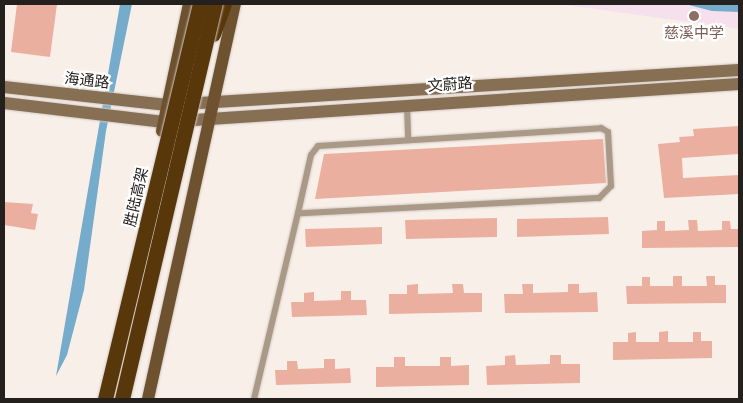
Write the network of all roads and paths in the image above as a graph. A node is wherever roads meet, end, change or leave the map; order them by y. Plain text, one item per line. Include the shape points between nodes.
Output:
1 (189, 4) edge
2 (200, 4) edge
3 (215, 4) edge
4 (224, 4) edge
5 (235, 4) edge
6 (203, 58) junction
7 (739, 70) edge
8 (739, 84) edge
9 (4, 87) edge
10 (214, 102) junction
11 (4, 103) edge
12 (407, 104) junction
13 (167, 106) junction
14 (212, 118) junction
15 (164, 122) junction
16 (408, 140) junction
17 (298, 212) junction
18 (105, 399) edge
19 (122, 399) edge
20 (148, 399) edge
21 (254, 399) edge

1 - 13 main road
2 - 18 highway, 胜陆高架, bridge
3 - 6 highway, bridge
4 - 6 highway, bridge
5 - 10 main road
6 - 19 highway, bridge
7 - 10 main road, 文蔚路
8 - 12 main road, 文蔚路
9 - 13 main road, 海通路
10 - 13 main road, 文蔚路
10 - 14 main road
11 - 15 main road
12 - 14 main road, 文蔚路
12 - 16 lane
13 - 15 main road
14 - 15 main road, 文蔚路
14 - 20 main road
15 - 18 main road
16 - 17 lane via 318,146 311,154
16 - 17 lane via 602,128 608,132 611,186 599,198
17 - 21 lane

